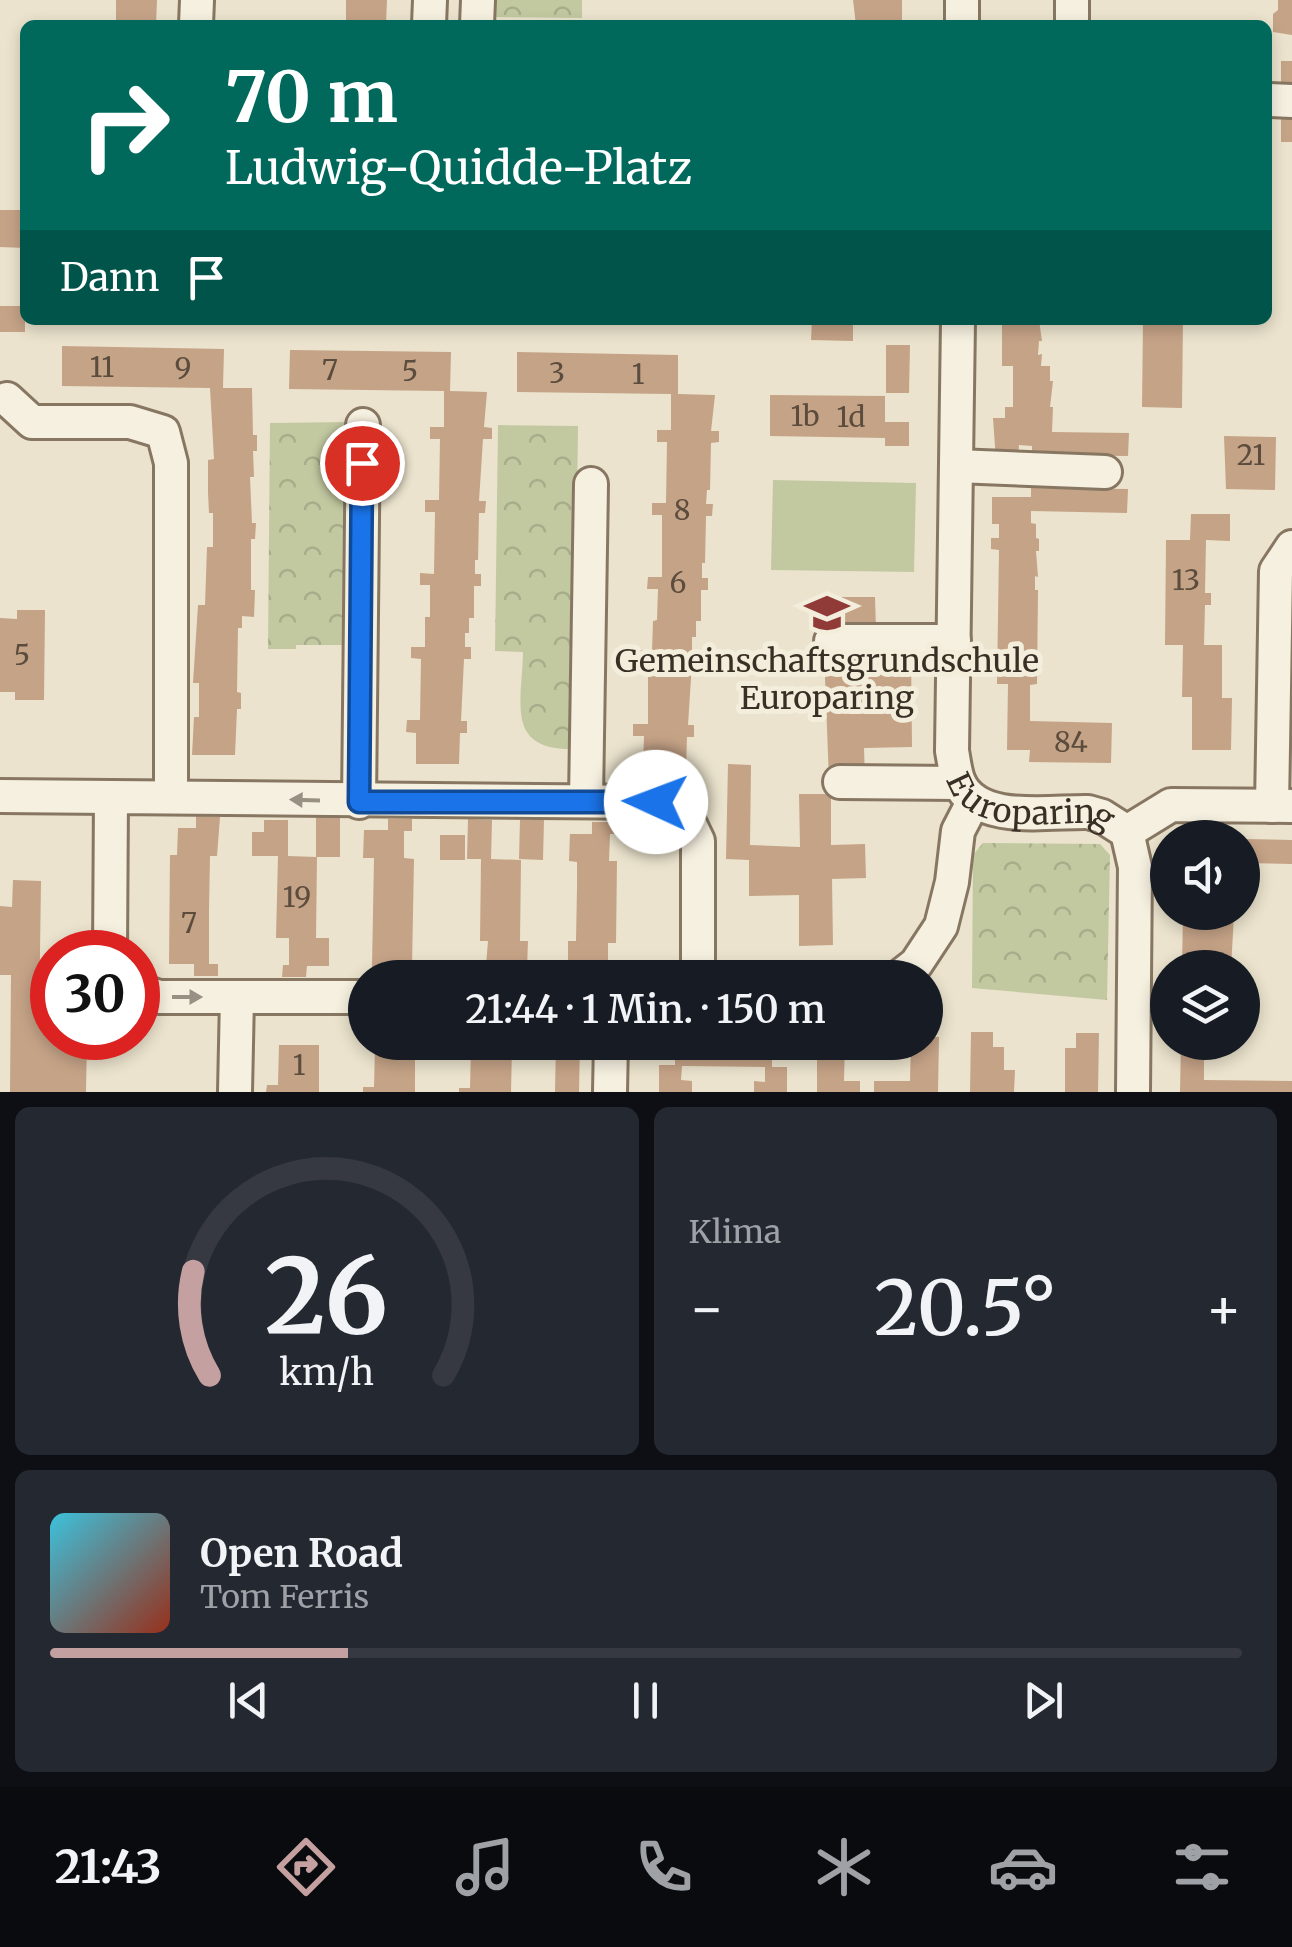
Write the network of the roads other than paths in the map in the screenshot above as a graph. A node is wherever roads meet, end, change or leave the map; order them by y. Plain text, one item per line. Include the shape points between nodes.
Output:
1 (958, 325) edge
2 (7, 398) dead end
3 (362, 425) dead end
4 (956, 466) junction
5 (1105, 472) dead end
6 (591, 484) dead end
7 (1292, 547) edge
8 (831, 641) dead end
9 (954, 641) junction
10 (840, 782) dead end
11 (966, 792) junction
12 (0, 796) edge
13 (171, 796) junction
14 (111, 797) junction
15 (586, 800) junction
16 (359, 802) junction
17 (1282, 806) edge
18 (1127, 832) junction
19 (110, 930) edge
20 (698, 960) edge
21 (919, 960) edge
22 (160, 997) edge
23 (237, 997) junction
24 (348, 997) edge
25 (611, 1060) edge
26 (234, 1092) edge
27 (610, 1092) edge
28 (1133, 1092) edge

1 - 4 street, Europaring
2 - 13 street via 32,422 130,422 164,432 172,463
3 - 16 street
4 - 5 street
4 - 9 street, Europaring
6 - 15 street
7 - 17 street via 1276,571
8 - 9 street
9 - 11 street, Europaring via 952,751
10 - 11 street
11 - 18 street, Europaring via 999,811 1088,812
11 - 21 street via 940,926
12 - 14 street
13 - 14 street
16 -> 13 street
14 - 19 street
15 - 16 street
15 - 20 street via 656,802 684,812 698,841
17 - 18 street via 1171,805
18 - 28 street, Europaring via 1136,868
22 -> 23 street
23 - 24 street
23 - 26 street
25 - 27 street

